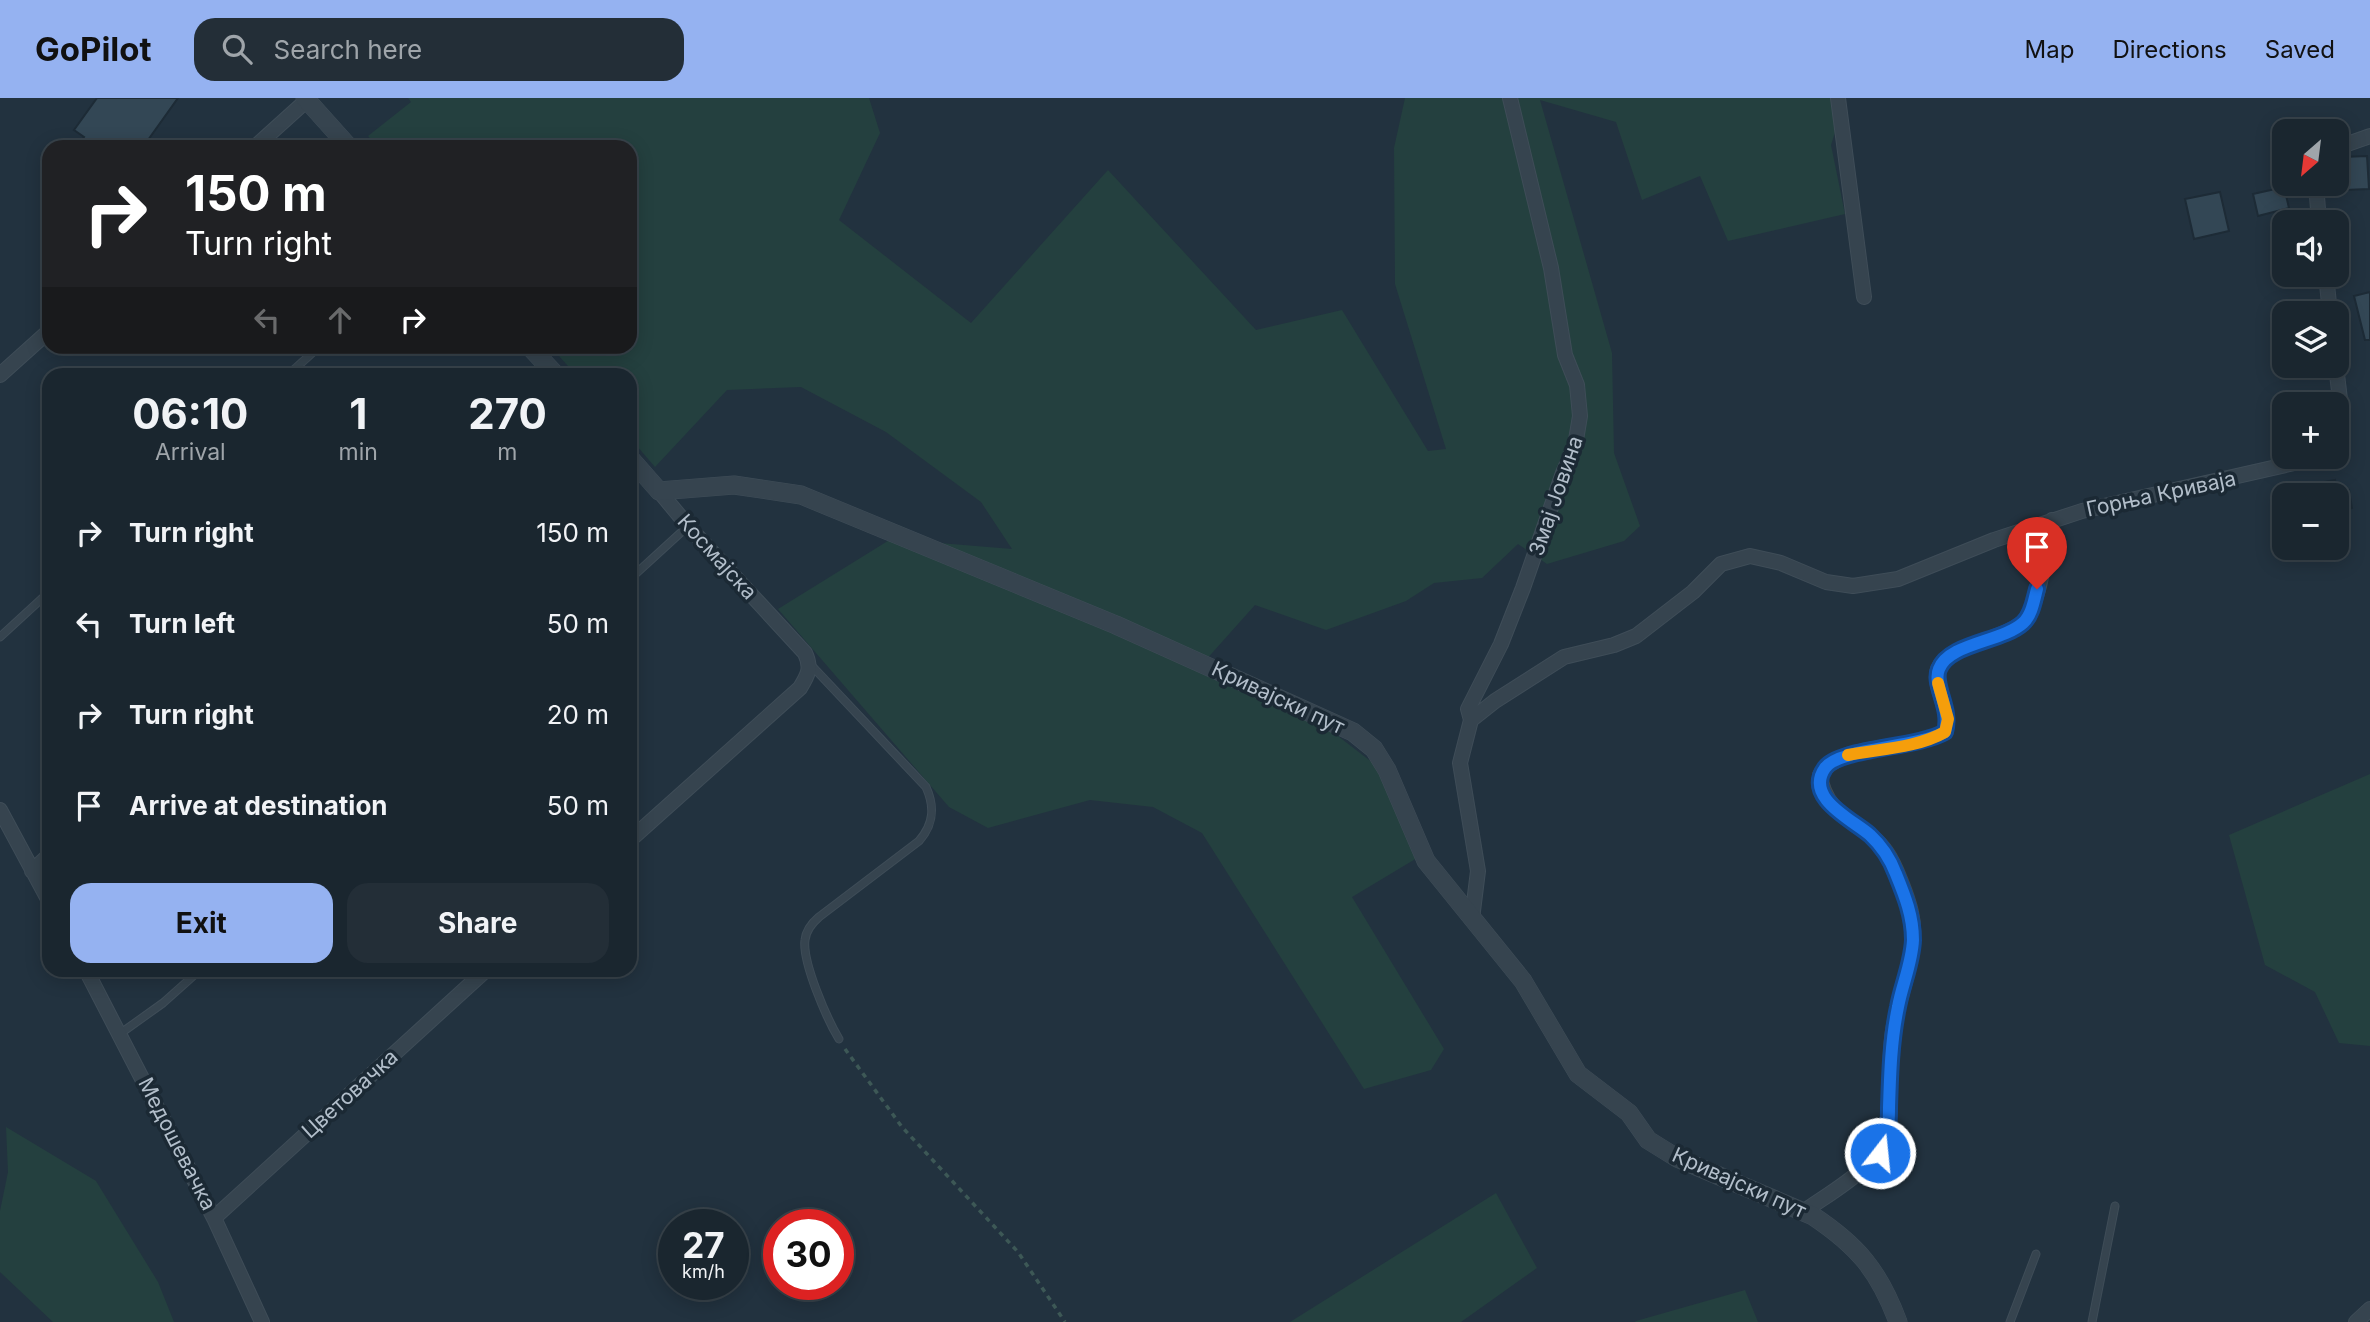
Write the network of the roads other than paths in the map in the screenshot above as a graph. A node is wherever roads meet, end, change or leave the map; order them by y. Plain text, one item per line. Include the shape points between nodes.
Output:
1 (1510, 98) edge
2 (1838, 98) edge
3 (306, 99) edge
4 (2370, 136) edge
5 (262, 140) edge
6 (343, 140) edge
7 (2349, 143) edge
8 (1864, 297) dead end
9 (42, 337) edge
10 (311, 354) edge
11 (536, 354) edge
12 (296, 368) edge
13 (549, 368) edge
14 (0, 375) edge
15 (637, 466) edge
16 (2272, 468) edge
17 (659, 491) junction
18 (2052, 520) junction
19 (688, 526) junction
20 (637, 573) edge
21 (42, 598) edge
22 (0, 637) edge
23 (808, 659) junction
24 (1471, 720) junction
25 (0, 810) edge
26 (637, 835) edge
27 (42, 862) edge
28 (32, 871) junction
29 (42, 889) edge
30 (1472, 919) junction
31 (90, 977) edge
32 (192, 977) edge
33 (478, 977) edge
34 (121, 1033) junction
35 (839, 1039) road end
36 (2115, 1206) dead end
37 (1803, 1212) junction
38 (214, 1218) junction
39 (2036, 1254) dead end
40 (2370, 1309) edge
41 (262, 1322) edge
42 (1898, 1322) edge
43 (2010, 1322) edge
44 (2092, 1322) edge
45 (2356, 1322) edge

1 - 24 street, Змај Јовина via 1552,268 1580,416 1575,446 1524,588 1468,709
2 - 8 street
3 - 5 street
3 - 6 street
4 - 7 street
9 - 14 street
10 - 12 lane
11 - 13 street
15 - 17 street, Космајска
16 - 18 street, Горња Криваја
17 - 19 street, Космајска
17 - 30 street, Кривајски пут via 734,485 801,495 1116,625 1353,732 1374,749 1426,860
18 - 24 street, Горња Криваја via 1898,579 1853,586 1826,582 1750,556 1729,562 1636,636 1564,657
18 - 37 street via 2032,608 2023,623 1948,656 1938,670 1948,719 1945,732 1911,744 1845,756 1827,765 1820,775 1822,793 1832,807 1888,853 1911,913 1913,942 1892,1037 1886,1142 1872,1161
19 - 20 lane
19 - 23 street, Космајска
21 - 22 lane
23 - 26 street via 809,674 800,688
23 - 35 lane via 926,787 932,806 929,826 919,841 819,917 805,936 805,952 825,1015
24 - 30 street via 1460,763 1478,871
25 - 28 street
27 - 28 street
28 - 29 street
30 - 37 street, Кривајски пут via 1523,981 1578,1074 1629,1113 1648,1140 1677,1158
31 - 34 street, Медошевачка
32 - 34 lane
33 - 38 street, Цветовачка
34 - 38 street, Медошевачка
36 - 44 lane
37 - 42 street, Кривајски пут via 1833,1229 1875,1271
38 - 41 street, Медошевачка
39 - 43 lane
40 - 45 street

